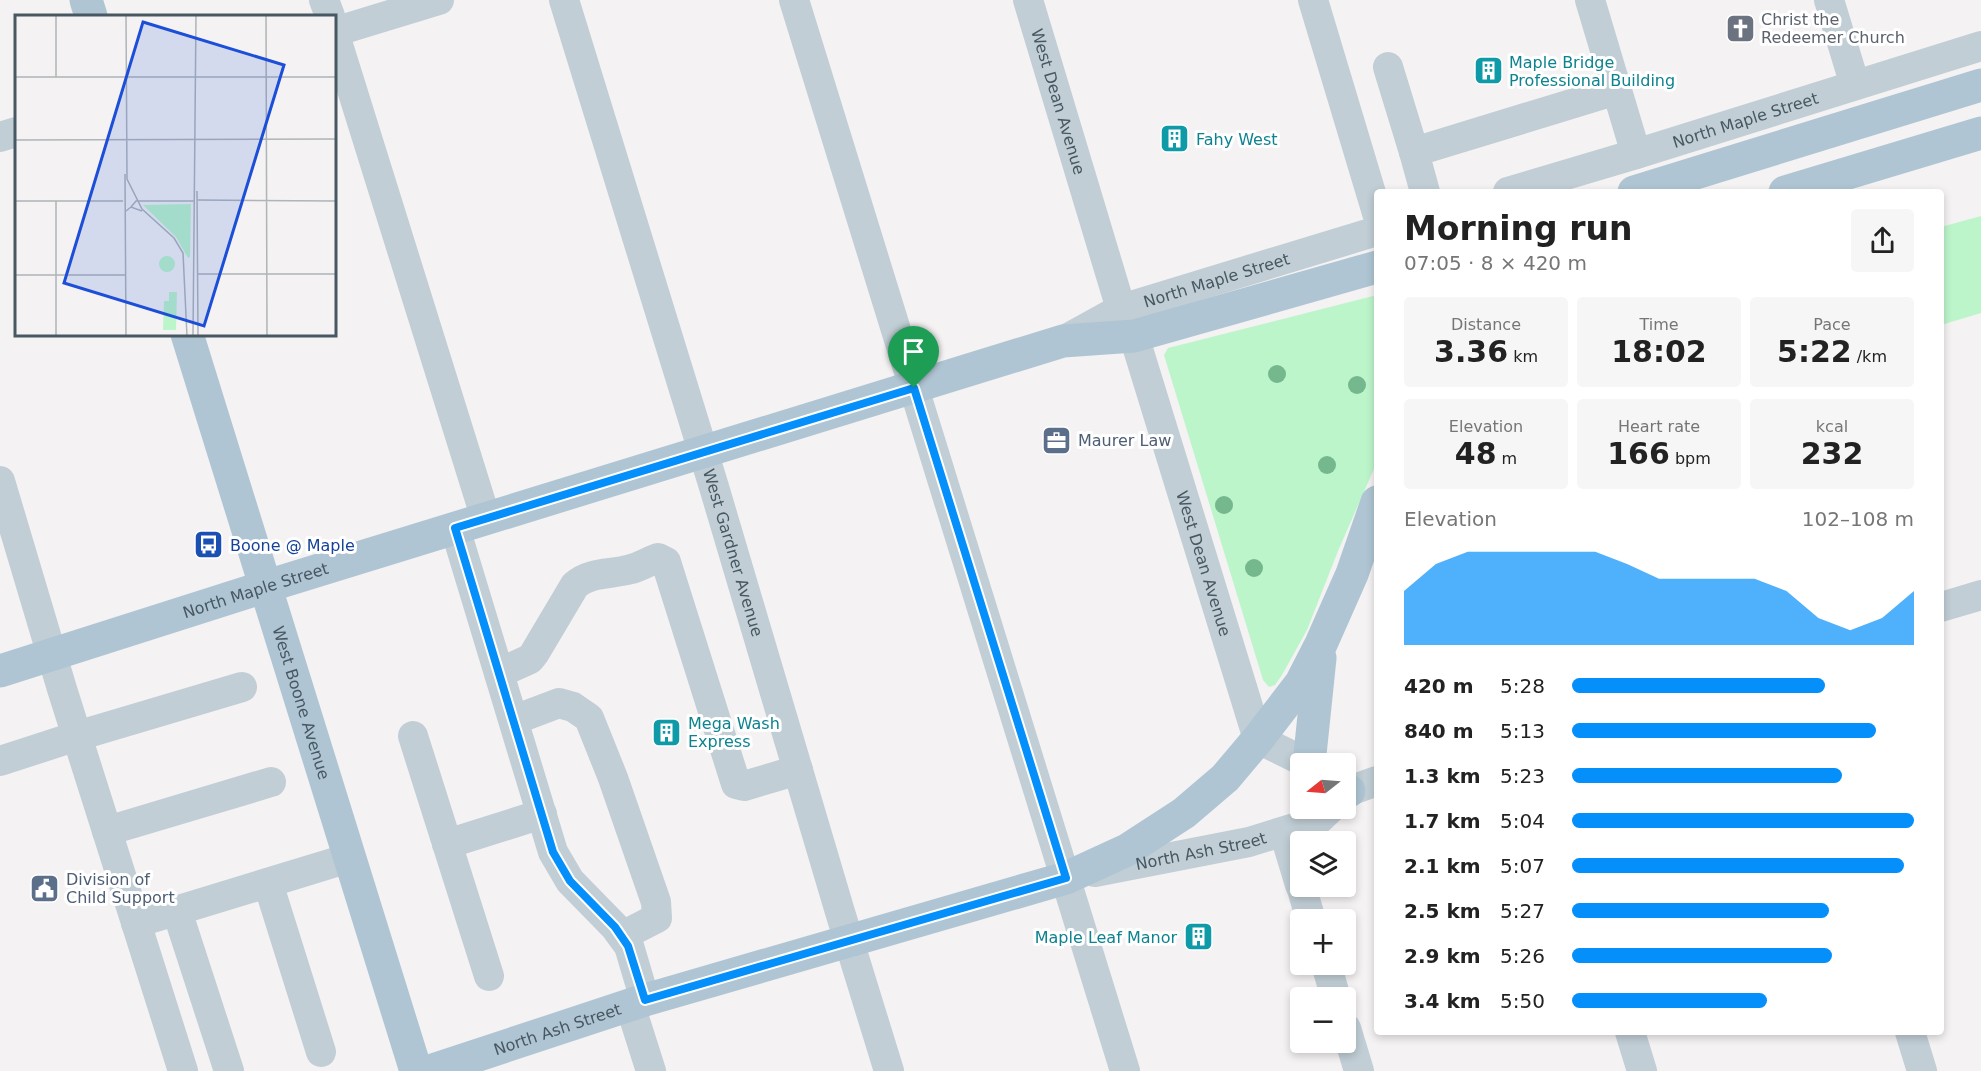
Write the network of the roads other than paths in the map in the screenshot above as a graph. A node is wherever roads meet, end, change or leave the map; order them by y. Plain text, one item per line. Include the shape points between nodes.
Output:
1 (86, 0) edge
2 (324, 0) edge
3 (438, 0) edge
4 (564, 0) edge
5 (794, 0) edge
6 (1028, 0) edge
7 (1312, 0) edge
8 (1590, 0) edge
9 (1829, 0) edge
10 (91, 15) edge
11 (330, 15) edge
12 (336, 32) edge
13 (336, 35) edge
14 (1981, 46) edge
15 (1388, 67) dead end
16 (1855, 85) junction
17 (1981, 85) edge
18 (1617, 90) junction
19 (15, 132) edge
20 (1981, 133) edge
21 (0, 137) edge
22 (1414, 152) junction
23 (1636, 154) junction
24 (1424, 189) edge
25 (1518, 189) edge
26 (1644, 189) edge
27 (1795, 189) edge
28 (1374, 203) edge
29 (1374, 232) edge
30 (1374, 268) edge
31 (1127, 322) junction
32 (188, 336) edge
33 (914, 388) junction
34 (703, 451) junction
35 (0, 481) edge
36 (1374, 511) edge
37 (486, 519) junction
38 (455, 528) junction
39 (264, 587) junction
40 (1981, 595) edge
41 (1944, 606) edge
42 (1321, 644) junction
43 (52, 655) junction
44 (0, 671) edge
45 (499, 673) junction
46 (242, 687) dead end
47 (514, 720) junction
48 (77, 736) junction
49 (413, 736) dead end
50 (1258, 739) junction
51 (1310, 753) edge
52 (1290, 755) edge
53 (0, 761) edge
54 (798, 770) junction
55 (271, 782) dead end
56 (542, 814) junction
57 (1319, 819) edge
58 (107, 831) junction
59 (1284, 832) junction
60 (447, 844) junction
61 (1290, 851) edge
62 (349, 858) junction
63 (1066, 878) junction
64 (268, 883) junction
65 (177, 911) junction
66 (136, 923) junction
67 (622, 936) junction
68 (849, 940) junction
69 (489, 976) dead end
70 (638, 1003) junction
71 (1631, 1035) edge
72 (1911, 1035) edge
73 (321, 1052) dead end
74 (1354, 1053) edge
75 (183, 1071) edge
76 (229, 1071) edge
77 (416, 1071) edge
78 (430, 1071) edge
79 (651, 1071) edge
80 (890, 1071) edge
81 (1125, 1071) edge
82 (1359, 1071) edge
83 (1642, 1071) edge
84 (1922, 1071) edge

1 - 10 main road
2 - 11 street
3 - 12 street
4 - 34 street, West Gardner Avenue
5 - 33 street
6 - 31 street, West Dean Avenue
7 - 28 street
8 - 18 street
9 - 16 street
13 - 37 street
14 - 16 street, North Maple Street
15 - 22 street
16 - 23 street, North Maple Street
17 - 26 main road
18 - 22 street
18 - 23 street
19 - 21 street
20 - 27 main road
22 - 24 street
23 - 25 street, North Maple Street
29 - 31 street, North Maple Street
30 - 31 main road, North Maple Street
31 - 33 main road, North Maple Street
31 - 50 street, West Dean Avenue
32 - 39 main road, West Boone Avenue
33 - 34 main road, North Maple Street
33 - 63 street
34 - 37 main road, North Maple Street
34 - 54 street, West Gardner Avenue
35 - 43 street
36 - 42 main road
37 - 38 main road, North Maple Street
38 - 39 main road, North Maple Street
38 - 45 street
39 - 43 main road, North Maple Street
39 - 62 main road, West Boone Avenue
40 - 41 street
42 - 50 main road via 1301,683
42 - 51 main road
43 - 44 main road, North Maple Street
43 - 48 street
45 - 47 street
45 - 54 street via 530,659 575,585 583,579 633,569 658,558 666,562 736,784 744,786
46 - 48 street
47 - 56 street
47 - 67 street via 559,703 589,718 656,902 657,918
48 - 53 street
48 - 58 street
49 - 60 street
50 - 52 street
50 - 63 main road, North Ash Street via 1225,778 1184,813 1127,850
54 - 68 street, West Gardner Avenue
55 - 58 street
56 - 60 street
56 - 67 street via 553,852 565,875
57 - 59 street, North Ash Street
58 - 66 street
59 - 61 street
59 - 63 street, North Ash Street
60 - 69 street
62 - 64 street
62 - 77 main road, West Boone Avenue
63 - 68 main road, North Ash Street
63 - 81 street
64 - 65 street
64 - 73 street
65 - 66 street
65 - 76 street
66 - 75 street
67 - 70 street via 628,946
68 - 70 main road, North Ash Street
68 - 80 street, West Gardner Avenue
70 - 78 main road, North Ash Street
70 - 79 street
71 - 83 street
72 - 84 street
74 - 82 street

